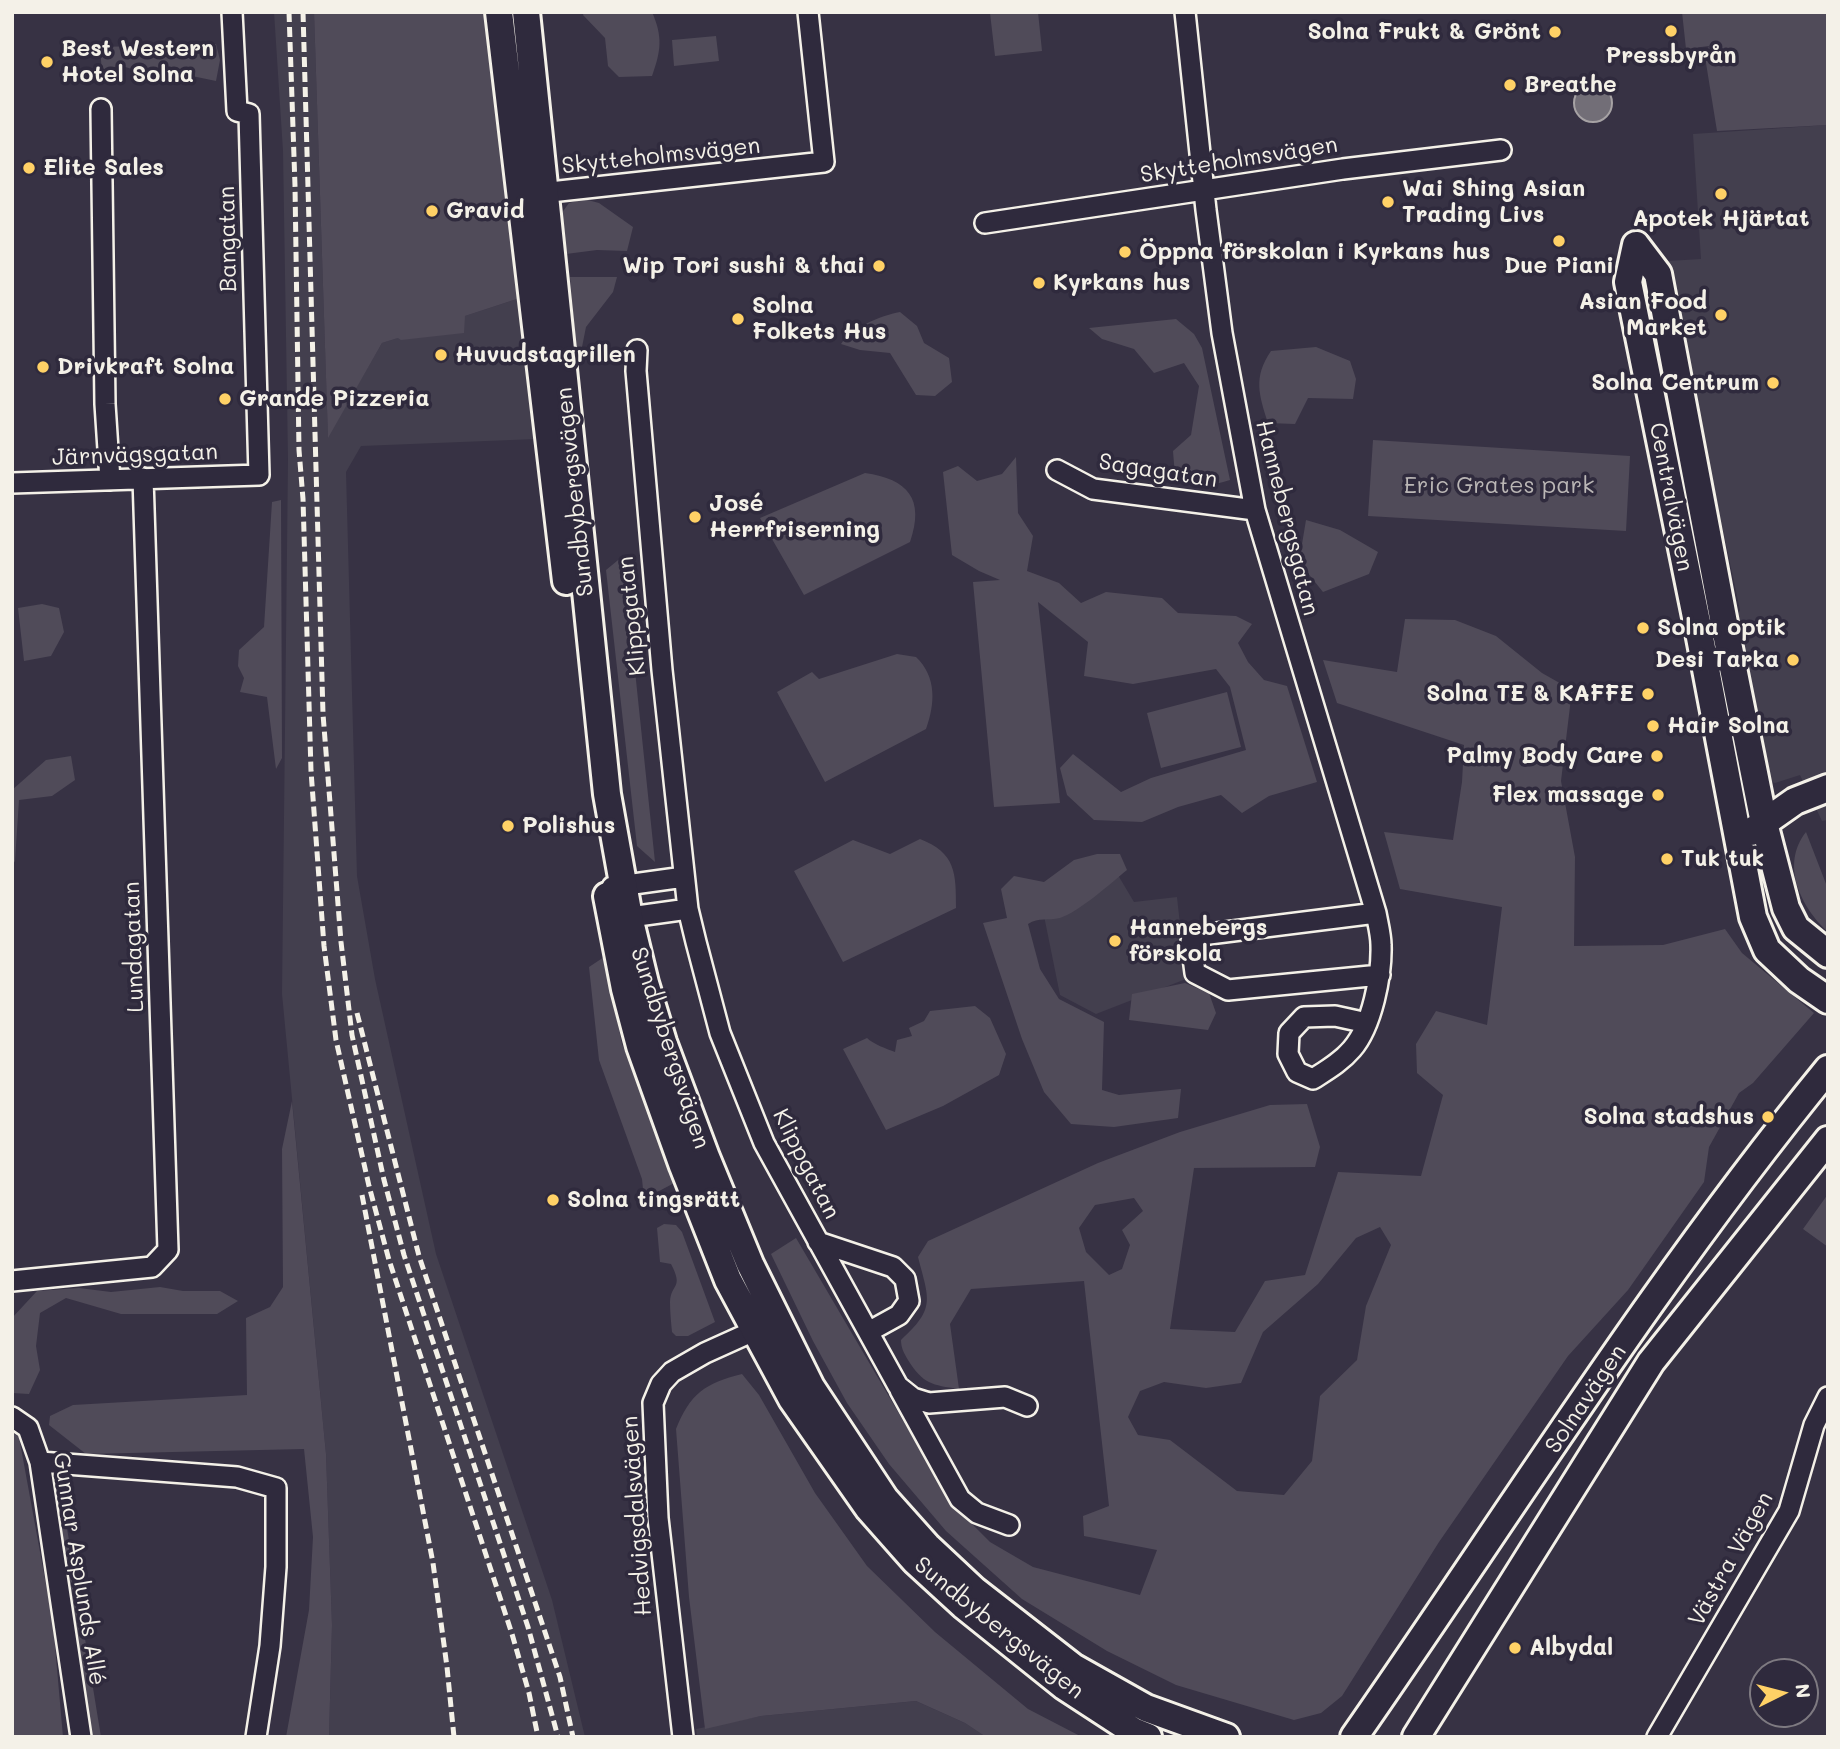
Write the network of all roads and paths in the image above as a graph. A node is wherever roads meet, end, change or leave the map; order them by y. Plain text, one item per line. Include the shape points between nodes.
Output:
1 (232, 12) edge
2 (499, 12) edge
3 (526, 12) edge
4 (808, 12) edge
5 (1185, 12) edge
6 (101, 109) dead end
7 (1502, 150) dead end
8 (1204, 191) junction
9 (533, 194) junction
10 (985, 223) dead end
11 (637, 350) dead end
12 (1057, 470) dead end
13 (259, 475) joint
14 (143, 478) junction
15 (110, 480) junction
16 (12, 484) edge
17 (1255, 510) junction
18 (1828, 788) edge
19 (1765, 823) junction
20 (1739, 840) junction
21 (684, 877) junction
22 (614, 887) junction
23 (688, 909) junction
24 (1376, 913) junction
25 (621, 918) junction
26 (1828, 954) edge
27 (1380, 975) junction
28 (1828, 1000) edge
29 (1367, 1023) dead end
30 (1828, 1069) edge
31 (1823, 1150) edge
32 (818, 1242) junction
33 (12, 1280) edge
34 (766, 1325) junction
35 (870, 1331) junction
36 (898, 1386) junction
37 (1828, 1397) edge
38 (1027, 1406) dead end
39 (12, 1417) edge
40 (40, 1462) junction
41 (1009, 1524) dead end
42 (80, 1737) edge
43 (256, 1737) edge
44 (683, 1737) edge
45 (1148, 1737) edge
46 (1226, 1737) edge
47 (1354, 1737) edge
48 (1416, 1737) edge
49 (1657, 1737) edge

1 - 13 street, Bangatan via 237,111 249,114
2 - 9 main road, Sundbybergsvägen
3 - 9 main road, Sundbybergsvägen
4 - 9 street, Skytteholmsvägen via 824,162
5 - 8 street, Hannebergsgatan
6 - 15 street
7 - 8 street, Skytteholmsvägen
8 - 10 street, Skytteholmsvägen
8 - 17 street, Hannebergsgatan via 1222,333
9 - 22 main road, Sundbybergsvägen via 592,796
11 - 21 street, Klippgatan via 652,568
12 - 17 street, Sagagatan via 1093,489
13 - 14 street, Järnvägsgatan
14 - 15 street, Järnvägsgatan
14 - 33 street, Lundagatan via 168,1250 152,1267
15 - 16 street, Järnvägsgatan
17 - 24 street, Hannebergsgatan
18 - 19 main road via 1795,801
19 - 20 main road
19 - 20 main road, Centralvägen via 1658,274 1636,245 1628,282
19 - 26 main road, Centralvägen via 1786,908 1796,928
20 - 28 main road, Centralvägen via 1753,917 1767,950
21 - 22 street
21 - 23 street, Klippgatan
22 - 25 main road, Sundbybergsvägen
23 - 25 street
23 - 32 street, Klippgatan via 720,1033 764,1143
24 - 27 street, Hannebergsgatan
24 - 27 street via 1201,935 1191,942 1195,973 1228,989
25 - 34 main road, Sundbybergsvägen via 625,989 640,1046 728,1280
27 - 29 street, Hannebergsgatan
30 - 47 main road, Solnavägen via 1722,1204
31 - 48 main road, Solnavägen via 1651,1362
32 - 35 street, Klippgatan
32 - 35 street, Klippgatan via 893,1267 905,1279 909,1301 899,1315
34 - 44 street, Hedvigsdalsvägen via 672,1373 660,1384 653,1403 658,1518
34 - 45 main road, Sundbybergsvägen via 792,1399 869,1510 915,1561 1065,1686
34 - 46 main road, Sundbybergsvägen via 885,1499 974,1590 1073,1667 1146,1707
35 - 36 street, Klippgatan
36 - 38 street via 929,1403 1005,1396
36 - 41 street, Klippgatan via 960,1499 977,1513
37 - 49 street, Västra Vägen via 1814,1425 1789,1511
39 - 40 street, Gunnar Asplunds Allé via 28,1427
40 - 42 street, Gunnar Asplunds Allé
40 - 43 street via 237,1477 276,1488 270,1646

